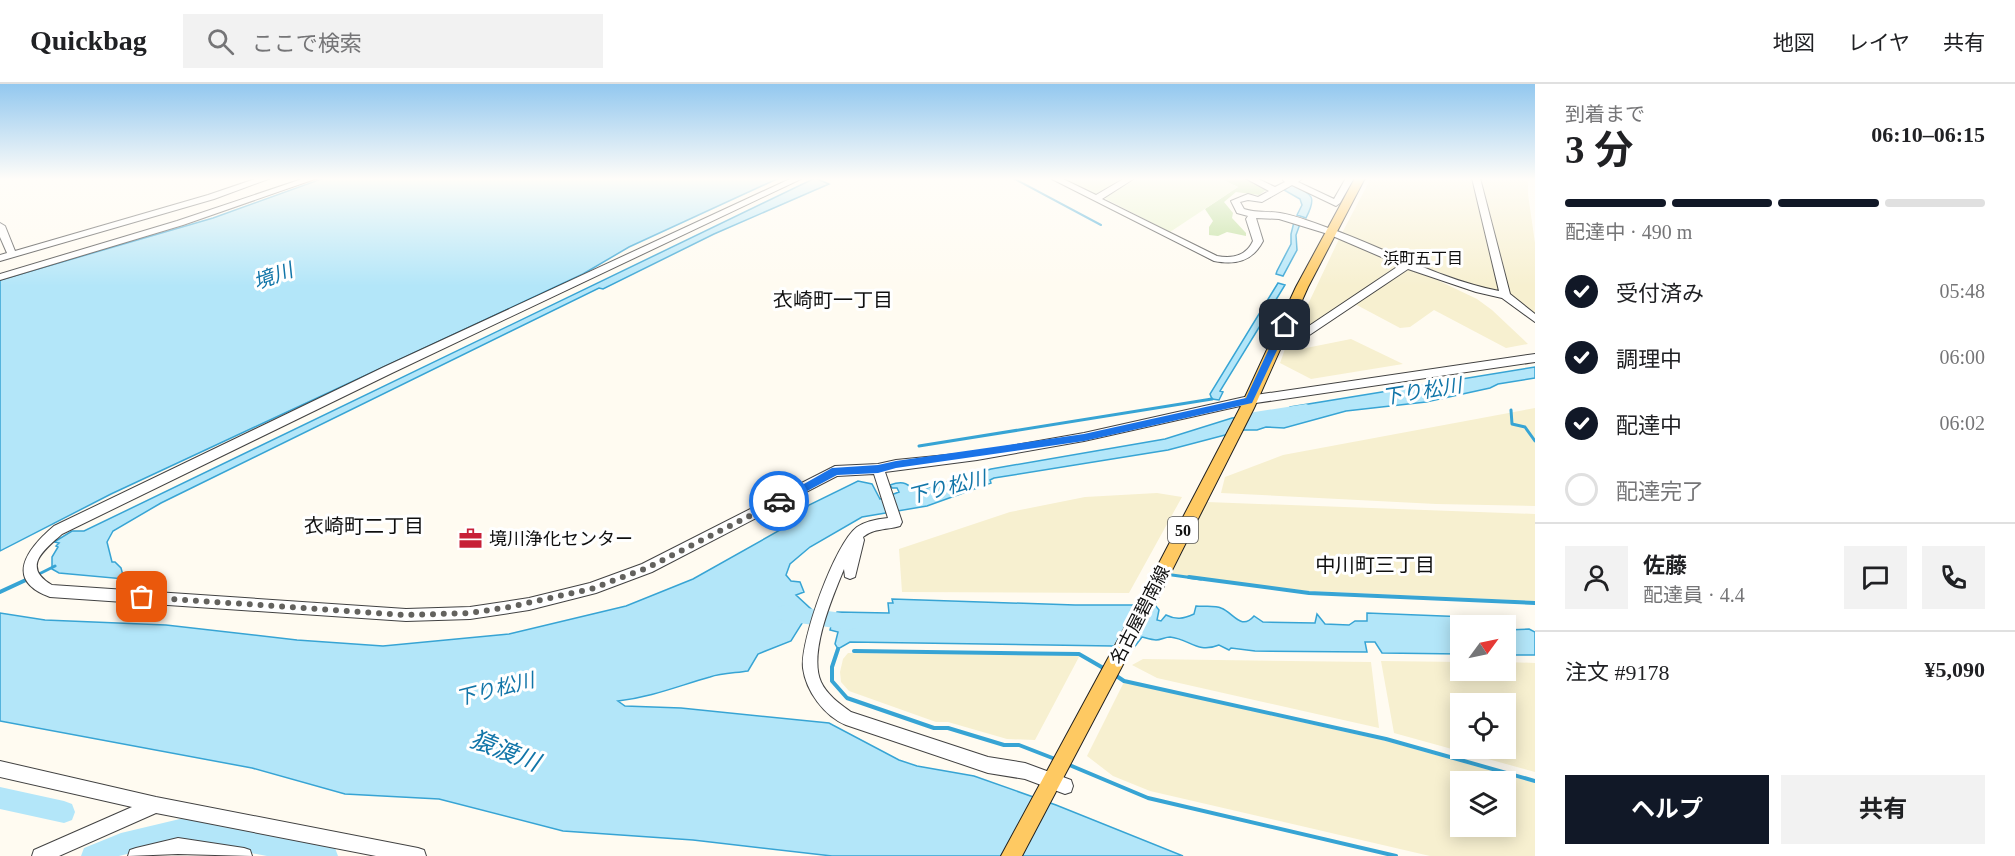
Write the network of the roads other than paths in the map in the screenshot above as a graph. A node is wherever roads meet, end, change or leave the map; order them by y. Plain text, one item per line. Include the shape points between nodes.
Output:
1 (153, 214) edge
2 (187, 214) edge
3 (209, 214) edge
4 (722, 214) edge
5 (1125, 214) edge
6 (1241, 214) edge
7 (1250, 214) edge
8 (1277, 214) edge
9 (1341, 214) edge
10 (1485, 214) edge
11 (1253, 215) junction
12 (1280, 216) junction
13 (180, 224) junction
14 (0, 226) edge
15 (1331, 232) junction
16 (1255, 234) junction
17 (12, 255) junction
18 (0, 258) edge
19 (1407, 265) junction
20 (0, 277) edge
21 (1505, 295) junction
22 (1535, 319) edge
23 (1292, 342) dead end
24 (1535, 358) edge
25 (1248, 404) junction
26 (879, 472) junction
27 (861, 530) junction
28 (850, 573) dead end
29 (0, 769) edge
30 (1058, 776) junction
31 (156, 806) junction
32 (40, 856) edge
33 (136, 856) edge
34 (244, 856) edge
35 (418, 856) edge
36 (1011, 856) edge

1 - 17 street
2 - 13 street
3 - 13 street
4 - 26 street via 58,530 29,561 31,578 50,591 406,615 470,613 591,589 668,558 835,471
5 - 16 street via 1228,261 1238,260 1254,249 1258,241
6 - 16 street
7 - 11 street
8 - 12 street
9 - 15 main road, 名古屋碧南線 / 50
10 - 21 street
11 - 12 street
11 - 16 street via 1250,219
12 - 15 street
13 - 20 street
14 - 17 street
15 - 19 street
15 - 25 main road, 名古屋碧南線 / 50
17 - 18 street
19 - 21 street
19 - 23 street
21 - 22 street
24 - 25 street
25 - 26 street via 1084,438
25 - 30 main road, 名古屋碧南線 / 50
26 - 27 street via 896,522
27 - 28 street
27 - 30 street via 815,628 810,663 814,684 827,702 846,718 988,765
29 - 31 street
30 - 36 main road, 名古屋碧南線 / 50
31 - 32 street
31 - 35 street
33 - 34 street via 187,847

